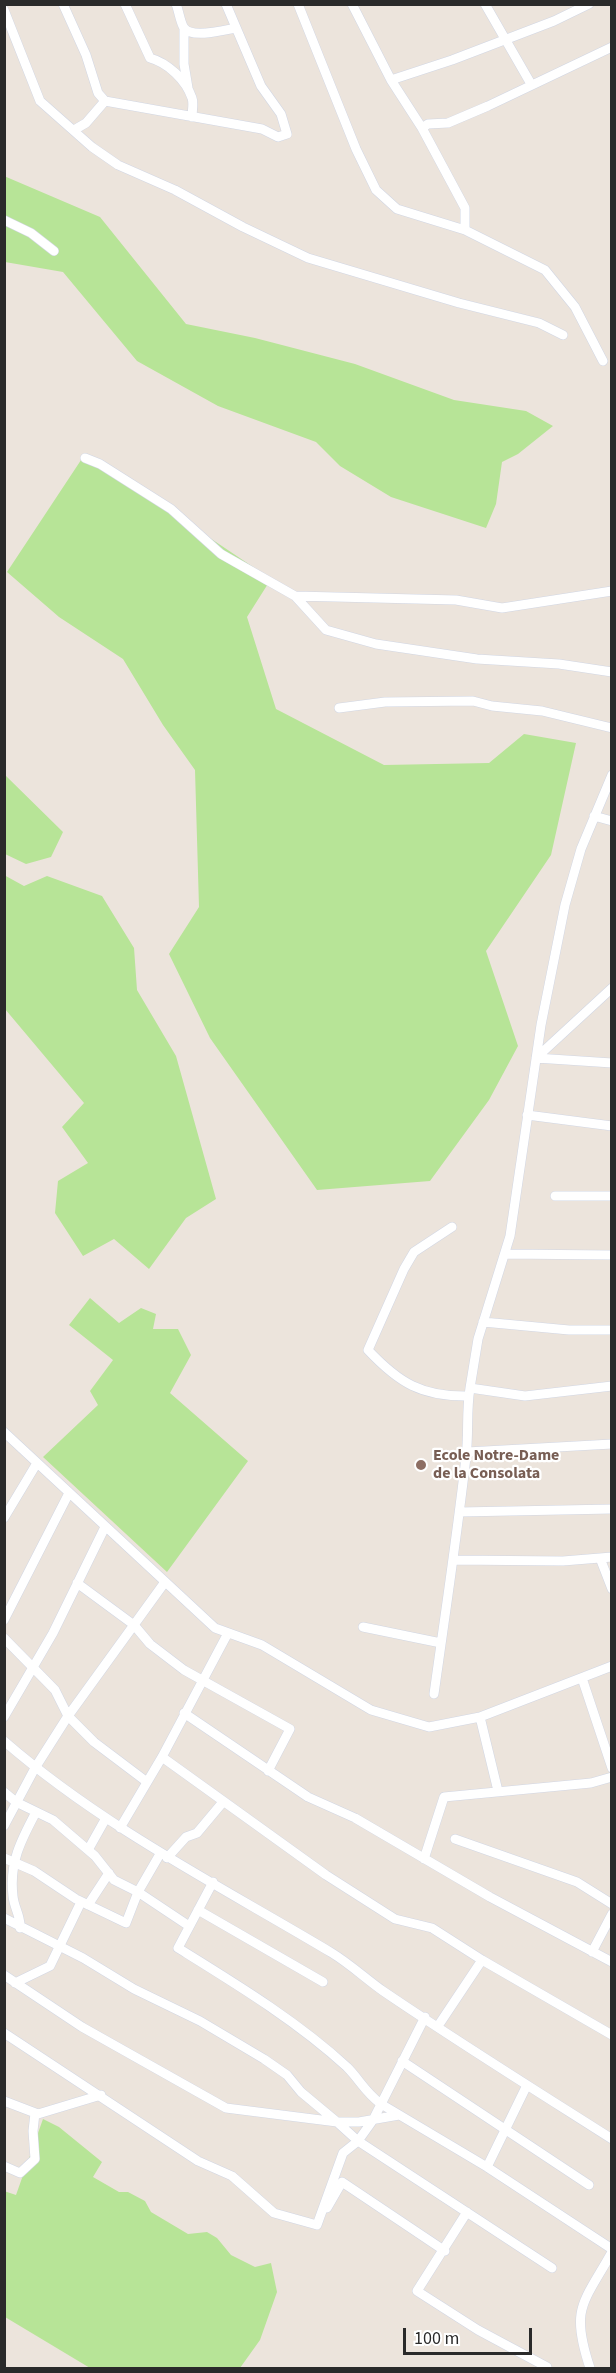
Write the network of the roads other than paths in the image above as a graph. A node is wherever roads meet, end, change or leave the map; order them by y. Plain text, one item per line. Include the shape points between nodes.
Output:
1 (63, 4) edge
2 (125, 4) edge
3 (176, 4) edge
4 (226, 4) edge
5 (298, 4) edge
6 (352, 4) edge
7 (485, 4) edge
8 (589, 4) edge
9 (4, 10) edge
10 (184, 28) junction
11 (236, 28) junction
12 (505, 40) junction
13 (612, 47) edge
14 (391, 80) junction
15 (531, 84) junction
16 (189, 92) junction
17 (105, 101) junction
18 (192, 117) junction
19 (422, 128) junction
20 (74, 130) junction
21 (4, 220) edge
22 (465, 230) junction
23 (54, 251) dead end
24 (563, 334) dead end
25 (603, 361) dead end
26 (85, 458) dead end
27 (612, 591) edge
28 (295, 596) junction
29 (612, 672) edge
30 (339, 708) dead end
31 (612, 728) edge
32 (612, 775) edge
33 (594, 816) junction
34 (612, 821) edge
35 (612, 988) edge
36 (536, 1058) junction
37 (612, 1063) edge
38 (527, 1115) junction
39 (612, 1126) edge
40 (555, 1196) dead end
41 (612, 1196) edge
42 (452, 1227) dead end
43 (505, 1254) junction
44 (612, 1255) edge
45 (483, 1322) junction
46 (612, 1330) edge
47 (612, 1386) edge
48 (469, 1392) junction
49 (5, 1433) edge
50 (612, 1444) edge
51 (467, 1452) junction
52 (37, 1463) junction
53 (69, 1493) junction
54 (612, 1509) edge
55 (460, 1512) junction
56 (4, 1518) edge
57 (105, 1527) junction
58 (612, 1557) edge
59 (600, 1558) junction
60 (454, 1560) junction
61 (165, 1582) junction
62 (77, 1583) junction
63 (612, 1589) edge
64 (4, 1620) edge
65 (134, 1625) junction
66 (363, 1627) dead end
67 (228, 1633) junction
68 (4, 1638) edge
69 (441, 1643) junction
70 (612, 1666) edge
71 (32, 1667) junction
72 (582, 1678) junction
73 (204, 1680) junction
74 (434, 1694) dead end
75 (184, 1713) junction
76 (4, 1716) edge
77 (68, 1716) junction
78 (480, 1717) junction
79 (4, 1741) edge
80 (162, 1757) junction
81 (35, 1768) junction
82 (612, 1768) edge
83 (267, 1771) junction
84 (612, 1777) edge
85 (147, 1782) junction
86 (498, 1791) junction
87 (4, 1792) edge
88 (16, 1802) junction
89 (223, 1802) junction
90 (36, 1812) junction
91 (106, 1818) junction
92 (4, 1826) edge
93 (120, 1828) junction
94 (455, 1839) dead end
95 (88, 1850) junction
96 (164, 1856) junction
97 (424, 1859) junction
98 (9, 1860) edge
99 (109, 1873) junction
100 (213, 1882) junction
101 (138, 1892) junction
102 (84, 1903) junction
103 (612, 1904) edge
104 (198, 1910) junction
105 (612, 1914) edge
106 (4, 1918) edge
107 (189, 1926) junction
108 (20, 1928) junction
109 (60, 1948) junction
110 (592, 1952) junction
111 (482, 1960) junction
112 (612, 1962) edge
113 (4, 1975) edge
114 (323, 1982) dead end
115 (15, 1983) junction
116 (425, 2017) junction
117 (438, 2026) junction
118 (4, 2033) edge
119 (612, 2035) edge
120 (402, 2061) junction
121 (526, 2085) junction
122 (101, 2095) junction
123 (4, 2101) edge
124 (381, 2104) junction
125 (35, 2113) junction
126 (399, 2115) junction
127 (373, 2120) junction
128 (337, 2122) junction
129 (505, 2128) junction
130 (612, 2139) edge
131 (358, 2141) junction
132 (4, 2166) edge
133 (487, 2166) junction
134 (589, 2185) dead end
135 (467, 2212) junction
136 (317, 2225) junction
137 (612, 2250) edge
138 (445, 2251) junction
139 (552, 2268) dead end
140 (546, 2367) edge
141 (590, 2368) edge

1 - 17 street via 98,93
2 - 16 street via 150,58 174,72
3 - 10 street
4 - 11 street
5 - 22 street via 376,190 397,209
6 - 14 street
7 - 12 street
8 - 12 street
9 - 20 street via 39,101
10 - 11 street via 196,33
10 - 16 street
11 - 18 street via 261,86 281,114 287,134 278,137 262,129
12 - 14 street
12 - 15 street
13 - 15 street
14 - 19 street
15 - 19 street via 448,123
16 - 18 street via 193,99
17 - 18 street
17 - 20 street via 86,123
19 - 22 street via 465,207
20 - 24 street via 118,165 308,258 538,323
21 - 23 street via 31,233
22 - 25 street via 545,270 575,307
26 - 28 street via 171,508 221,554
27 - 28 street via 502,608 456,600
28 - 29 street via 326,630 376,644
30 - 31 street via 385,702 473,701 542,711
32 - 33 street
33 - 34 street
33 - 36 street via 565,904
35 - 36 street
36 - 37 street
36 - 38 street
38 - 39 street
38 - 43 street
40 - 41 street
42 - 48 street via 414,1252 368,1350 413,1388
43 - 44 street
43 - 45 street
45 - 46 street
45 - 48 street
47 - 48 street via 525,1396
48 - 51 street
49 - 52 street
50 - 51 street
51 - 55 street
52 - 53 street
52 - 56 street
53 - 57 street
53 - 64 street
54 - 55 street
55 - 60 street
57 - 61 street
57 - 62 street
58 - 59 street
59 - 60 street
59 - 63 street
60 - 69 street
61 - 65 street
61 - 67 street via 215,1628
62 - 65 street
62 - 71 street
65 - 73 street via 150,1644
65 - 77 street
66 - 69 street
67 - 73 street
67 - 78 street via 262,1644 370,1710 429,1727
68 - 71 street
69 - 74 street
70 - 72 street
71 - 76 street
71 - 77 street via 56,1690
72 - 78 street
72 - 82 street
73 - 75 street
73 - 83 street via 290,1729
75 - 80 street
75 - 83 street
77 - 81 street
77 - 85 street via 94,1742
78 - 86 street
79 - 81 street
80 - 85 street
80 - 89 street
81 - 88 street
81 - 91 street
83 - 97 street
84 - 86 street via 591,1783
85 - 93 street
86 - 97 street via 444,1797
87 - 88 street
88 - 90 street
88 - 92 street
89 - 96 street via 197,1833 186,1837
89 - 111 street via 395,1919 432,1928
90 - 95 street via 53,1820
90 - 98 street
91 - 93 street
91 - 95 street
93 - 96 street
94 - 103 street via 577,1882
95 - 99 street
96 - 100 street
96 - 101 street
97 - 110 street
98 - 102 street
98 - 108 street
99 - 101 street via 114,1880
99 - 102 street
100 - 104 street
100 - 116 street via 335,1955
101 - 102 street via 126,1923
101 - 107 street
102 - 109 street
104 - 107 street
104 - 114 street
105 - 110 street
106 - 108 street
107 - 124 street via 178,1948 284,2017 348,2068 365,2092
108 - 109 street
109 - 115 street via 50,1966
109 - 128 street via 264,2059
110 - 112 street
111 - 117 street
111 - 119 street
113 - 115 street
115 - 128 street via 82,2027 226,2108
116 - 117 street
116 - 120 street
117 - 121 street
118 - 122 street
120 - 124 street
120 - 129 street
121 - 129 street
121 - 130 street
122 - 125 street
122 - 136 street via 198,2161 231,2176 274,2213
123 - 125 street
124 - 126 street
124 - 127 street
125 - 132 street via 35,2159 20,2173
126 - 127 street
126 - 133 street
127 - 128 street
127 - 131 street
128 - 131 street
129 - 133 street
129 - 134 street
131 - 135 street
131 - 136 street via 343,2154
133 - 137 street
135 - 138 street
135 - 139 street
136 - 138 street via 342,2182
137 - 141 street via 580,2310 579,2328
138 - 140 street via 417,2291

